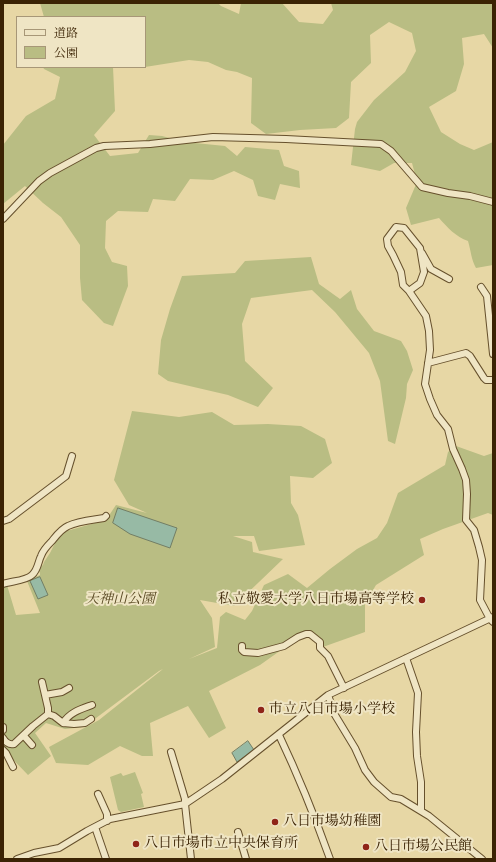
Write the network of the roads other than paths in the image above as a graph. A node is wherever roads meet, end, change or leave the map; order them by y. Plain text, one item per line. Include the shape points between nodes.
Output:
1 (493, 202) edge
2 (3, 219) edge
3 (420, 248) junction
4 (449, 279) dead end
5 (481, 287) dead end
6 (409, 290) junction
7 (493, 354) edge
8 (428, 363) junction
9 (493, 380) edge
10 (72, 456) dead end
11 (106, 516) dead end
12 (3, 521) edge
13 (3, 584) edge
14 (492, 619) edge
15 (242, 646) dead end
16 (406, 658) junction
17 (42, 682) dead end
18 (70, 688) dead end
19 (344, 688) junction
20 (45, 695) junction
21 (328, 695) junction
22 (92, 705) dead end
23 (48, 714) junction
24 (91, 719) dead end
25 (63, 722) junction
26 (3, 726) edge
27 (3, 730) edge
28 (279, 735) junction
29 (24, 736) junction
30 (3, 738) edge
31 (12, 745) junction
32 (32, 745) dead end
33 (4, 752) edge
34 (172, 752) dead end
35 (14, 767) dead end
36 (98, 794) dead end
37 (185, 804) junction
38 (421, 811) junction
39 (107, 821) junction
40 (95, 827) junction
41 (238, 832) dead end
42 (35, 856) edge
43 (17, 859) edge
44 (106, 859) edge
45 (191, 859) edge
46 (246, 859) edge
47 (330, 859) edge
48 (482, 859) edge

1 - 2 street via 422,187 391,151 381,144 213,137 96,148 39,181
3 - 4 street via 431,269
3 - 6 street via 424,272 420,283
3 - 6 street via 404,228 396,227 387,239 401,272 403,285
5 - 7 street via 487,296
6 - 8 street via 426,316 430,350
8 - 9 street via 466,353 484,378
8 - 14 street via 425,384 437,415 448,429 453,450 466,480 466,520 474,530 482,560 480,600
10 - 12 street via 66,476
11 - 13 street via 67,526 58,533 41,555 33,574
14 - 16 street
15 - 19 street via 244,652 258,653 284,646 298,637 310,634 320,642 320,648 328,656
16 - 19 street
16 - 38 street via 418,693 416,732
17 - 20 street
18 - 20 street
19 - 21 street
20 - 23 street
21 - 28 street
21 - 38 street via 335,714 374,782 391,797 401,799
22 - 25 street via 75,712
23 - 25 street
23 - 29 street
24 - 25 street via 85,723
26 - 27 street
28 - 37 street
28 - 47 street
29 - 31 street
29 - 32 street
30 - 31 street via 6,743
31 - 33 street
33 - 35 street
34 - 37 street
36 - 39 street via 107,814
37 - 39 street
37 - 45 street
38 - 48 street
39 - 40 street
40 - 42 street via 59,848
40 - 44 street
41 - 46 street
42 - 43 street

